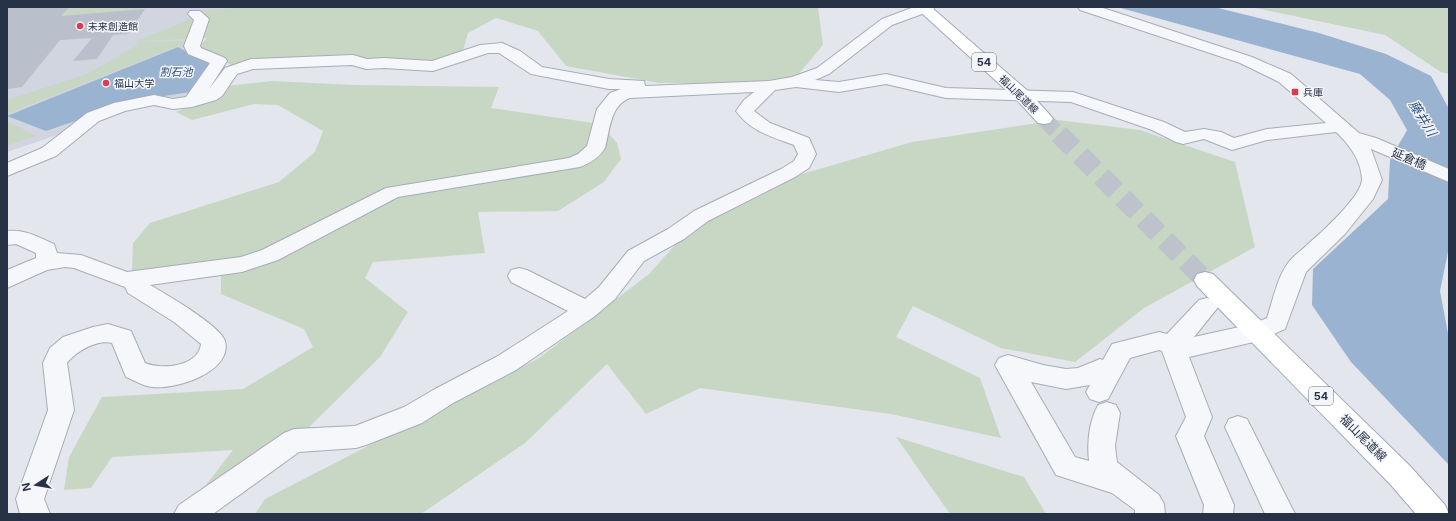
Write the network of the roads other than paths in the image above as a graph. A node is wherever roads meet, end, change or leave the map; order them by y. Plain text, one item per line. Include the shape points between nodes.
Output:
1 (924, 7) edge
2 (1085, 7) edge
3 (194, 14) dead end
4 (796, 82) junction
5 (769, 86) junction
6 (652, 91) junction
7 (1023, 96) junction
8 (1309, 97) junction
9 (192, 102) junction
10 (1044, 119) tunnel mouth
11 (1330, 128) junction
12 (1361, 143) junction
13 (7, 170) edge
14 (1449, 176) edge
15 (7, 238) edge
16 (48, 262) junction
17 (519, 276) dead end
18 (138, 279) junction
19 (7, 280) edge
20 (1205, 280) tunnel mouth
21 (1207, 306) dead end
22 (587, 310) junction
23 (1258, 332) junction
24 (1172, 345) junction
25 (1105, 392) junction
26 (1238, 427) dead end
27 (1121, 483) junction
28 (35, 514) edge
29 (189, 514) edge
30 (1150, 514) edge
31 (1218, 514) edge
32 (1280, 514) edge
33 (1435, 514) edge

1 - 4 street via 887,22 823,71
1 - 7 main road, 福山尾道線 / 54
2 - 8 street via 1266,68 1285,78
3 - 9 street via 202,19 192,46 194,52 219,61
4 - 5 street
4 - 7 street via 839,87 886,80 946,93
5 - 6 street
5 - 22 street via 747,106 745,111 762,128 802,142 807,154 802,164 701,216 676,234 636,256 607,294
6 - 9 street via 641,86 609,84 537,71 514,54 502,48 491,48 432,66 366,64 353,60 251,64 232,71 210,96
6 - 18 street via 616,97 606,108 596,148 585,158 573,163 394,192 270,255 242,264
7 - 10 main road, 福山尾道線 / 54
7 - 11 street via 1073,97 1158,126 1183,138 1204,134 1232,144 1267,135
8 - 11 street via 1316,114
8 - 12 street
9 - 13 street via 173,104 154,100 120,107 93,117 50,152
11 - 12 street
12 - 14 street, 延倉橋
12 - 23 street via 1372,180 1366,195 1338,228 1296,268 1277,323
15 - 16 street via 19,237 46,249
16 - 18 street via 75,261 112,277
16 - 19 street via 31,267
17 - 22 street
18 - 28 street via 136,287 182,316 213,341 212,353 201,366 176,376 152,377 135,370 122,337 108,333 72,344 59,354 55,363 61,410 30,499
20 - 23 main road, 福山尾道線 / 54
21 - 24 street
22 - 29 street via 507,363 413,415 356,437 294,441
23 - 24 street via 1185,348
23 - 33 main road, 福山尾道線 / 54
24 - 25 street via 1160,342 1121,351
24 - 31 street via 1199,417 1190,436 1219,505
25 - 27 street via 1101,446 1104,468
25 - 27 street via 1100,369 1089,377 1066,381 1008,364 1066,466
26 - 32 street
27 - 30 street via 1149,504

